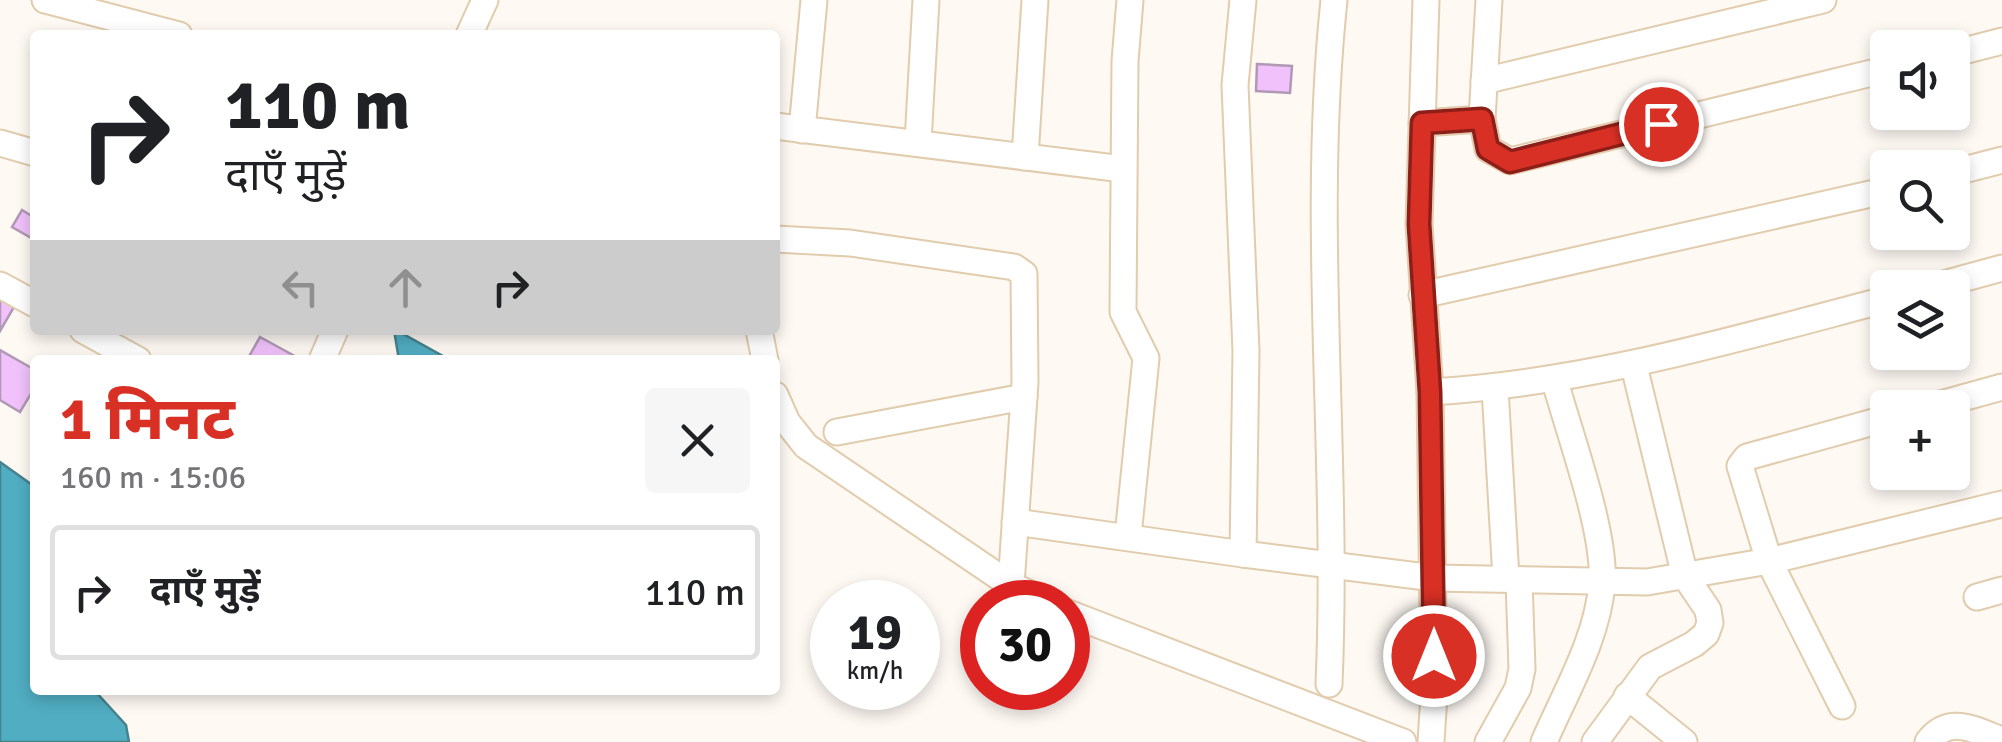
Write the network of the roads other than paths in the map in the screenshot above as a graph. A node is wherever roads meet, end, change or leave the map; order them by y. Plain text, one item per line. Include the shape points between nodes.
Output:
1 (45, 0) edge
2 (485, 0) edge
3 (814, 0) edge
4 (926, 0) edge
5 (1035, 0) edge
6 (1130, 0) edge
7 (1243, 0) edge
8 (1334, 0) edge
9 (1426, 0) edge
10 (1489, 0) edge
11 (1823, 0) edge
12 (161, 30) edge
13 (471, 30) edge
14 (2002, 42) edge
15 (1970, 50) edge
16 (1870, 73) edge
17 (1484, 82) junction
18 (1482, 119) junction
19 (1422, 123) junction
20 (780, 127) edge
21 (802, 130) junction
22 (918, 142) junction
23 (0, 143) edge
24 (30, 151) edge
25 (1025, 157) junction
26 (2002, 160) edge
27 (1970, 168) edge
28 (1123, 170) junction
29 (1870, 194) edge
30 (780, 239) edge
31 (2002, 268) edge
32 (1970, 277) edge
33 (0, 285) edge
34 (1422, 295) junction
35 (30, 301) edge
36 (1870, 303) edge
37 (92, 335) edge
38 (129, 355) edge
39 (1634, 366) junction
40 (1554, 381) junction
41 (2002, 386) edge
42 (1494, 388) junction
43 (1430, 392) junction
44 (1970, 395) edge
45 (1024, 397) junction
46 (780, 406) edge
47 (1870, 423) edge
48 (838, 432) dead end
49 (2002, 504) edge
50 (1015, 522) junction
51 (1128, 536) junction
52 (1243, 554) junction
53 (1769, 561) junction
54 (1334, 565) junction
55 (1685, 576) junction
56 (1434, 578) junction
57 (1004, 580) edge
58 (1011, 580) edge
59 (1512, 580) junction
60 (1603, 582) junction
61 (1090, 621) edge
62 (1329, 684) dead end
63 (1627, 696) junction
64 (1842, 706) dead end
65 (2002, 740) edge
66 (1402, 742) edge
67 (1431, 742) edge
68 (1488, 742) edge
69 (1544, 742) edge
70 (1595, 742) edge
71 (1684, 742) edge
72 (1928, 742) edge

1 - 12 street
2 - 13 street
3 - 21 street
4 - 22 street
5 - 25 street
6 - 28 street
7 - 52 street via 1234,85 1246,351
8 - 54 street via 1324,144
9 - 19 street
10 - 17 street
11 - 17 street
14 - 15 street
16 - 18 street via 1510,162 1488,149
17 - 18 street
18 - 19 street
19 - 34 street
20 - 21 street
21 - 22 street
22 - 25 street
23 - 24 street
25 - 28 street
26 - 27 street
28 - 51 street via 1124,312 1146,358
29 - 34 street
30 - 45 street via 920,252 1019,270
31 - 32 street
33 - 35 street
34 - 43 street
36 - 39 street
37 - 38 street
39 - 40 street
39 - 55 street
40 - 42 street
40 - 60 street
41 - 44 street
42 - 43 street
42 - 59 street
43 - 56 street
45 - 48 street
45 - 50 street
46 - 57 street via 806,446
47 - 53 street via 1742,460 1740,472
49 - 53 street
50 - 51 street
50 - 58 street
51 - 52 street
52 - 54 street
53 - 55 street
53 - 64 street
54 - 56 street
54 - 62 street
55 - 60 street
55 - 63 street via 1708,610 1706,634 1650,667
56 - 59 street
56 - 67 street
59 - 60 street
59 - 68 street via 1522,669
60 - 69 street via 1593,627
61 - 66 street
63 - 70 street
63 - 71 street
65 - 72 street via 1958,724 1943,727

